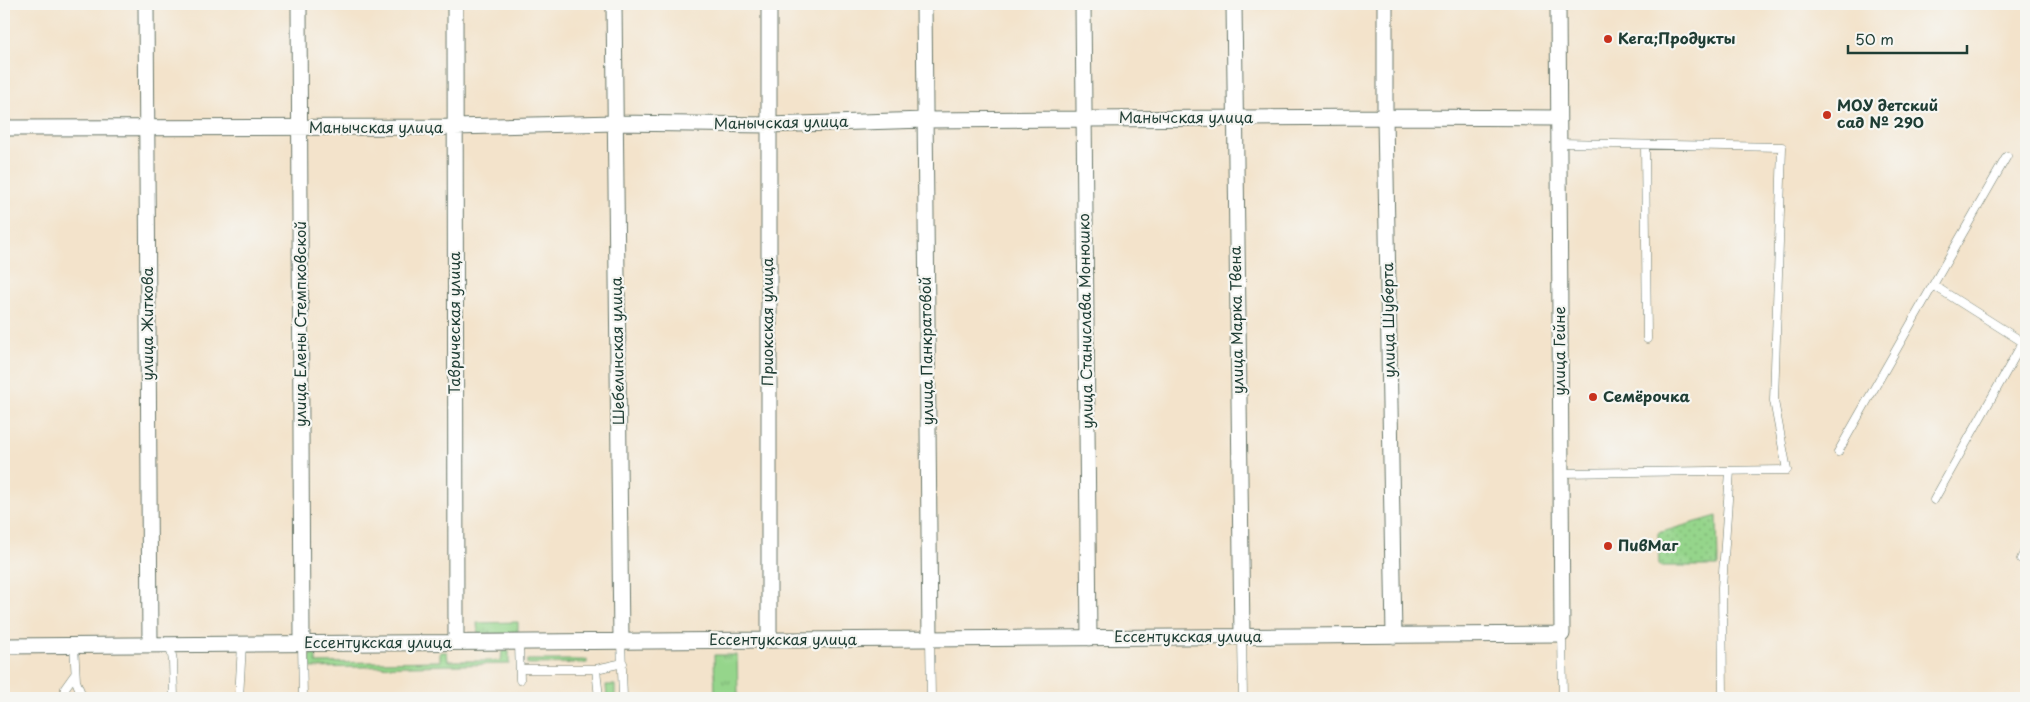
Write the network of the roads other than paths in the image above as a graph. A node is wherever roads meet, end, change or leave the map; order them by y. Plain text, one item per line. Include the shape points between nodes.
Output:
1 (146, 4) edge
2 (299, 4) edge
3 (455, 4) edge
4 (614, 4) edge
5 (769, 4) edge
6 (924, 4) edge
7 (1083, 4) edge
8 (1234, 4) edge
9 (1385, 4) edge
10 (1558, 4) edge
11 (1385, 117) junction
12 (1235, 118) junction
13 (1558, 118) junction
14 (1084, 119) junction
15 (925, 120) junction
16 (616, 123) junction
17 (768, 125) junction
18 (454, 127) junction
19 (4, 128) edge
20 (300, 128) junction
21 (147, 129) junction
22 (1558, 143) junction
23 (1645, 144) junction
24 (2007, 156) dead end
25 (1934, 285) junction
26 (1647, 339) dead end
27 (2025, 343) edge
28 (1838, 452) dead end
29 (1730, 471) junction
30 (1560, 473) junction
31 (1934, 500) dead end
32 (2026, 548) edge
33 (2021, 559) dead end
34 (1562, 634) junction
35 (1394, 636) junction
36 (1242, 637) junction
37 (1089, 638) junction
38 (930, 639) junction
39 (769, 640) junction
40 (621, 641) junction
41 (456, 642) junction
42 (519, 642) junction
43 (302, 643) junction
44 (242, 644) junction
45 (74, 645) junction
46 (150, 645) junction
47 (170, 645) junction
48 (4, 646) edge
49 (623, 663) junction
50 (520, 669) junction
51 (596, 669) junction
52 (75, 674) junction
53 (520, 680) dead end
54 (65, 698) edge
55 (83, 698) edge
56 (174, 698) edge
57 (239, 698) edge
58 (303, 698) edge
59 (599, 698) edge
60 (623, 698) edge
61 (932, 698) edge
62 (1243, 698) edge
63 (1563, 698) edge
64 (1723, 698) edge

1 - 21 street, улица Житкова
2 - 20 street, улица Елены Стемпковской
3 - 18 street, Таврическая улица
4 - 16 street, Шебелинская улица
5 - 17 street, Приокская улица
6 - 15 street, улица Панкратовой
7 - 14 street, улица Станислава Монюшко
8 - 12 street, улица Марка Твена
9 - 11 street, улица Шуберта
10 - 13 street, улица Гейне
11 - 12 street, Манычская улица
11 - 13 street, Манычская улица
11 - 35 street, улица Шуберта
12 - 14 street, Манычская улица
12 - 36 street, улица Марка Твена
13 - 22 street, улица Гейне
14 - 15 street, Манычская улица
14 - 37 street, улица Станислава Монюшко
15 - 17 street, Манычская улица
15 - 38 street, улица Панкратовой
16 - 17 street, Манычская улица
16 - 18 street, Манычская улица
16 - 40 street, Шебелинская улица
17 - 39 street, Приокская улица
18 - 20 street, Манычская улица
18 - 41 street, Таврическая улица
19 - 21 street, Манычская улица
20 - 21 street, Манычская улица
20 - 43 street, улица Елены Стемпковской
21 - 46 street, улица Житкова
22 - 23 lane
22 - 30 street, улица Гейне
23 - 26 lane
23 - 29 lane via 1782,147 1774,401 1787,470
24 - 25 lane
25 - 27 lane
25 - 28 lane
27 - 31 lane
29 - 30 lane
29 - 64 lane via 1722,587
30 - 34 street, улица Гейне
32 - 33 lane
34 - 35 street, Ессентукская улица
34 - 63 lane, улица Гейне
35 - 36 street, Ессентукская улица
36 - 37 street, Ессентукская улица
36 - 62 lane
37 - 38 street, Ессентукская улица
38 - 39 street, Ессентукская улица
38 - 61 lane, улица Панкратовой
39 - 40 street, Ессентукская улица
40 - 42 street, Ессентукская улица
40 - 49 lane, Шебелинская улица
41 - 42 street, Ессентукская улица
41 - 43 street, Ессентукская улица
42 - 50 lane
43 - 44 street, Ессентукская улица
43 - 58 lane
44 - 47 street, Ессентукская улица
44 - 57 lane
45 - 46 street, Ессентукская улица
45 - 48 street, Ессентукская улица
45 - 52 lane
46 - 47 street, Ессентукская улица
47 - 56 lane
49 - 51 lane
49 - 60 lane, Шебелинская улица
50 - 51 lane
50 - 53 lane
51 - 59 lane
52 - 54 lane via 65,688
52 - 55 lane

